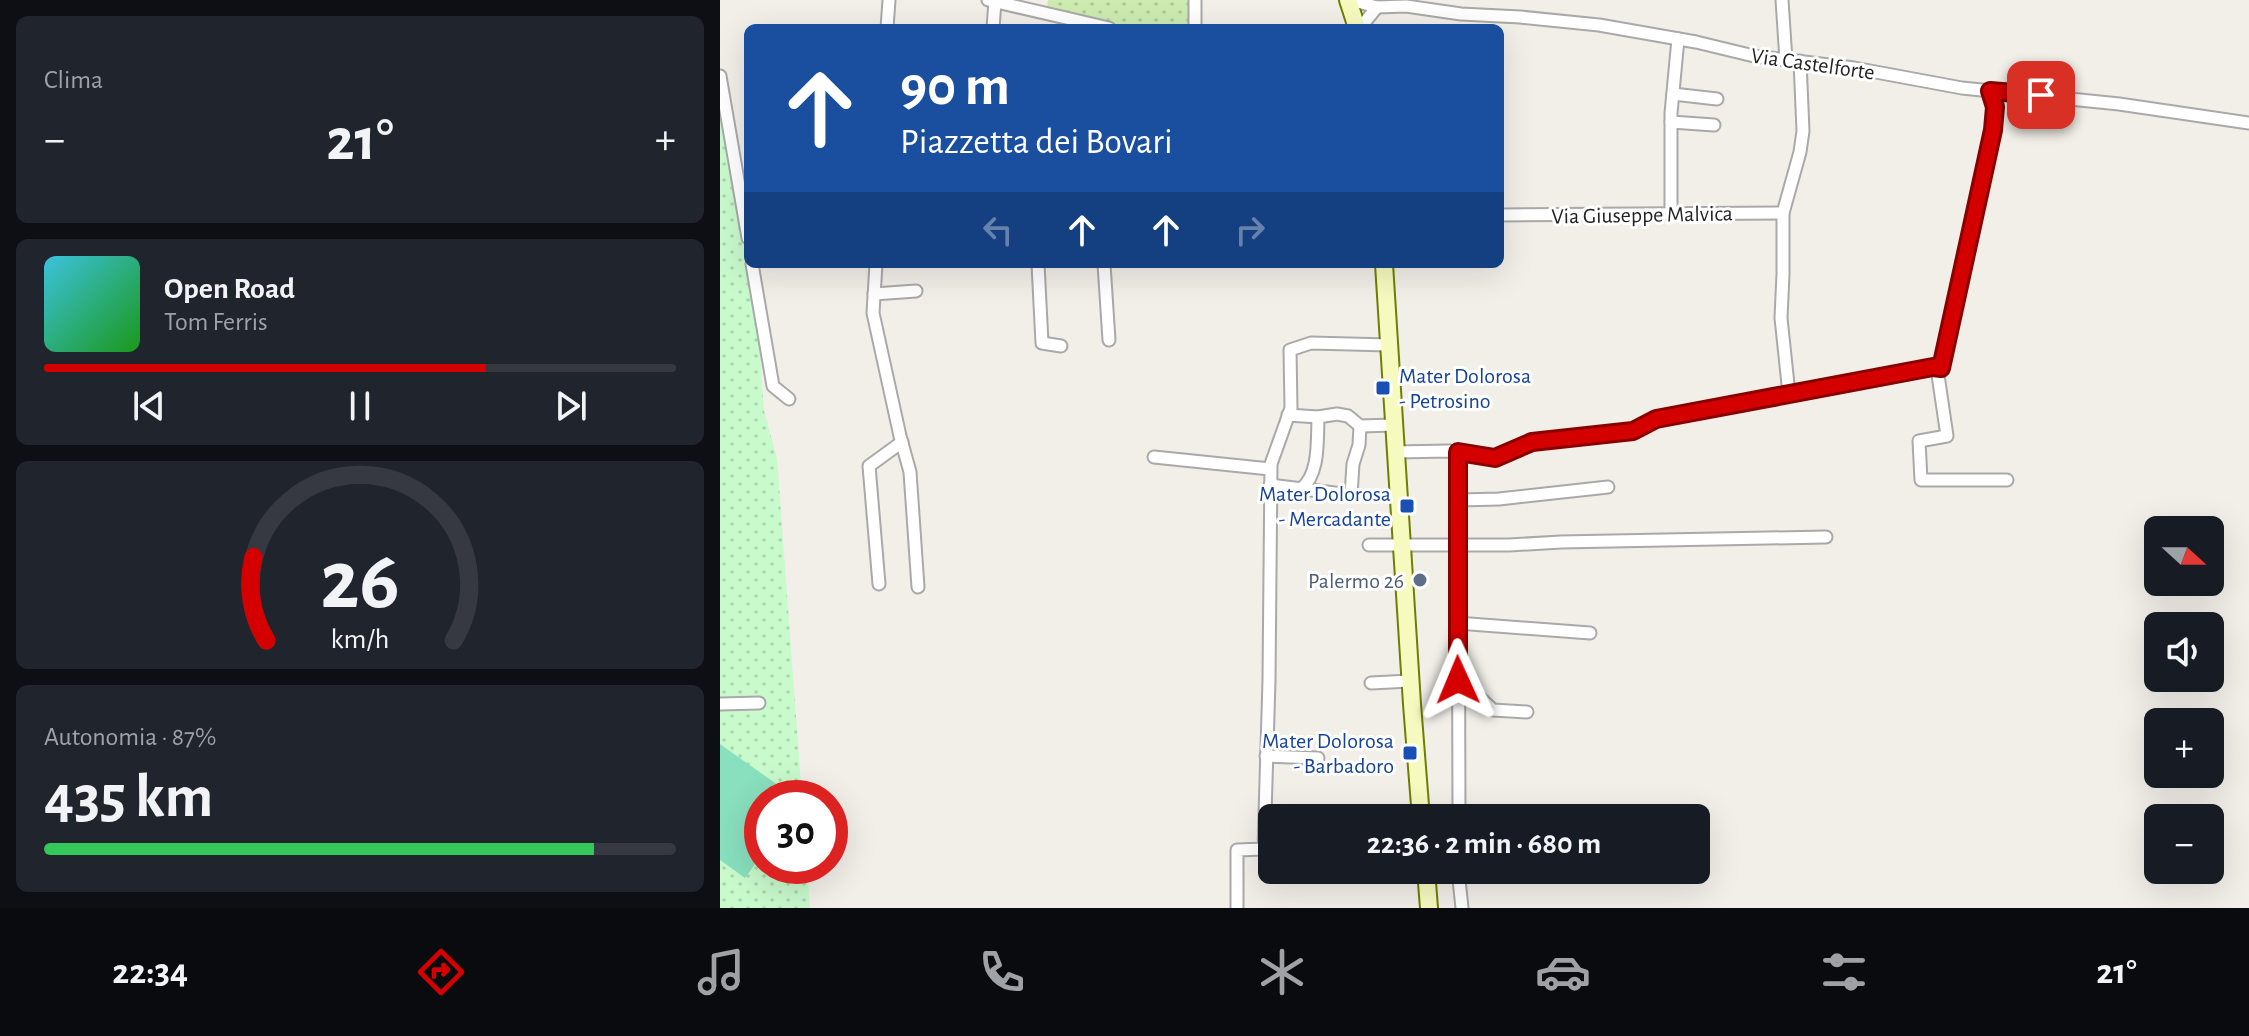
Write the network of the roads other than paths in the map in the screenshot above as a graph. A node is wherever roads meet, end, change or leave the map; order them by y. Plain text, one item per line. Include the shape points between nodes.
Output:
1 (889, 0) edge
2 (1195, 0) edge
3 (1349, 0) edge
4 (1419, 0) edge
5 (1782, 0) edge
6 (991, 1) edge
7 (1012, 2) edge
8 (1037, 4) edge
9 (1406, 6) junction
10 (1377, 7) junction
11 (887, 24) edge
12 (993, 24) edge
13 (1097, 24) edge
14 (1195, 24) edge
15 (1358, 24) edge
16 (1362, 24) edge
17 (1678, 39) junction
18 (1786, 60) junction
19 (1800, 61) junction
20 (720, 76) edge
21 (1990, 91) junction
22 (1673, 94) junction
23 (1717, 99) dead end
24 (1671, 122) junction
25 (2249, 123) edge
26 (1714, 125) dead end
27 (1671, 213) junction
28 (1783, 213) junction
29 (744, 215) edge
30 (1504, 215) edge
31 (753, 268) edge
32 (876, 268) edge
33 (1038, 268) edge
34 (1104, 268) edge
35 (1384, 268) edge
36 (916, 291) dead end
37 (874, 294) junction
38 (1109, 340) dead end
39 (1389, 345) junction
40 (1061, 346) dead end
41 (1941, 368) junction
42 (1789, 394) junction
43 (789, 399) dead end
44 (1288, 415) junction
45 (1318, 417) junction
46 (1394, 425) junction
47 (1360, 426) junction
48 (902, 442) junction
49 (1396, 452) junction
50 (1458, 452) junction
51 (1154, 457) dead end
52 (1270, 466) junction
53 (2007, 480) dead end
54 (1270, 485) junction
55 (1608, 487) dead end
56 (1301, 489) junction
57 (1459, 500) junction
58 (1826, 537) dead end
59 (1369, 545) dead end
60 (1403, 545) junction
61 (1459, 546) junction
62 (879, 584) dead end
63 (918, 587) dead end
64 (1457, 623) junction
65 (1590, 633) dead end
66 (1458, 680) junction
67 (1410, 681) junction
68 (1371, 683) dead end
69 (759, 703) dead end
70 (720, 704) edge
71 (1527, 712) dead end
72 (1266, 756) junction
73 (1318, 758) dead end
74 (1420, 804) edge
75 (1459, 804) edge
76 (1427, 884) edge
77 (1459, 884) edge
78 (1428, 904) edge
79 (1237, 908) edge
80 (1462, 908) edge

1 - 11 street
2 - 14 street
3 - 10 street, Via Castelforte
3 - 15 street
4 - 9 street
5 - 18 street
6 - 7 street
6 - 12 street
7 - 8 street
8 - 13 street
9 - 10 street, Via Castelforte
9 - 17 street, Via Castelforte via 1599,25
10 - 16 street
17 - 18 street, Via Castelforte
17 - 22 street
18 - 19 street, Via Castelforte
19 - 21 street, Via Castelforte
19 - 28 street via 1803,131
20 - 29 street
21 - 25 street, Via Castelforte
21 - 41 street via 1993,130
22 - 23 street
22 - 24 street
24 - 26 street
24 - 27 street
27 - 28 street, Via Giuseppe Malvica
27 - 30 street, Via Giuseppe Malvica
28 - 42 street via 1781,318
31 - 43 street via 773,386
32 - 37 street
33 - 40 street via 1042,343
34 - 38 street
35 - 39 street
36 - 37 street
37 - 48 street via 873,313
39 - 44 street via 1311,343 1290,350
39 - 46 street
41 - 42 street
41 - 53 street via 1947,436 1919,441 1921,480
42 - 50 street via 1656,419 1633,431 1532,442 1495,458
44 - 45 street
44 - 52 street
45 - 47 street via 1348,416
45 - 56 street via 1314,468
46 - 47 street
46 - 49 street
47 - 56 street via 1351,495
48 - 62 street via 869,466
48 - 63 street via 910,472
49 - 50 street
49 - 60 street
50 - 57 street
51 - 52 street
52 - 54 street
54 - 56 street
54 - 72 street
55 - 57 street
57 - 61 street
58 - 61 street
59 - 60 street
60 - 61 street
60 - 67 street
61 - 64 street
64 - 65 street
64 - 66 street
66 - 71 street via 1493,710
66 - 75 street
67 - 68 street
67 - 74 street
69 - 70 street
72 - 73 street
72 - 79 street via 1264,849 1237,850
76 - 78 street
77 - 80 street

